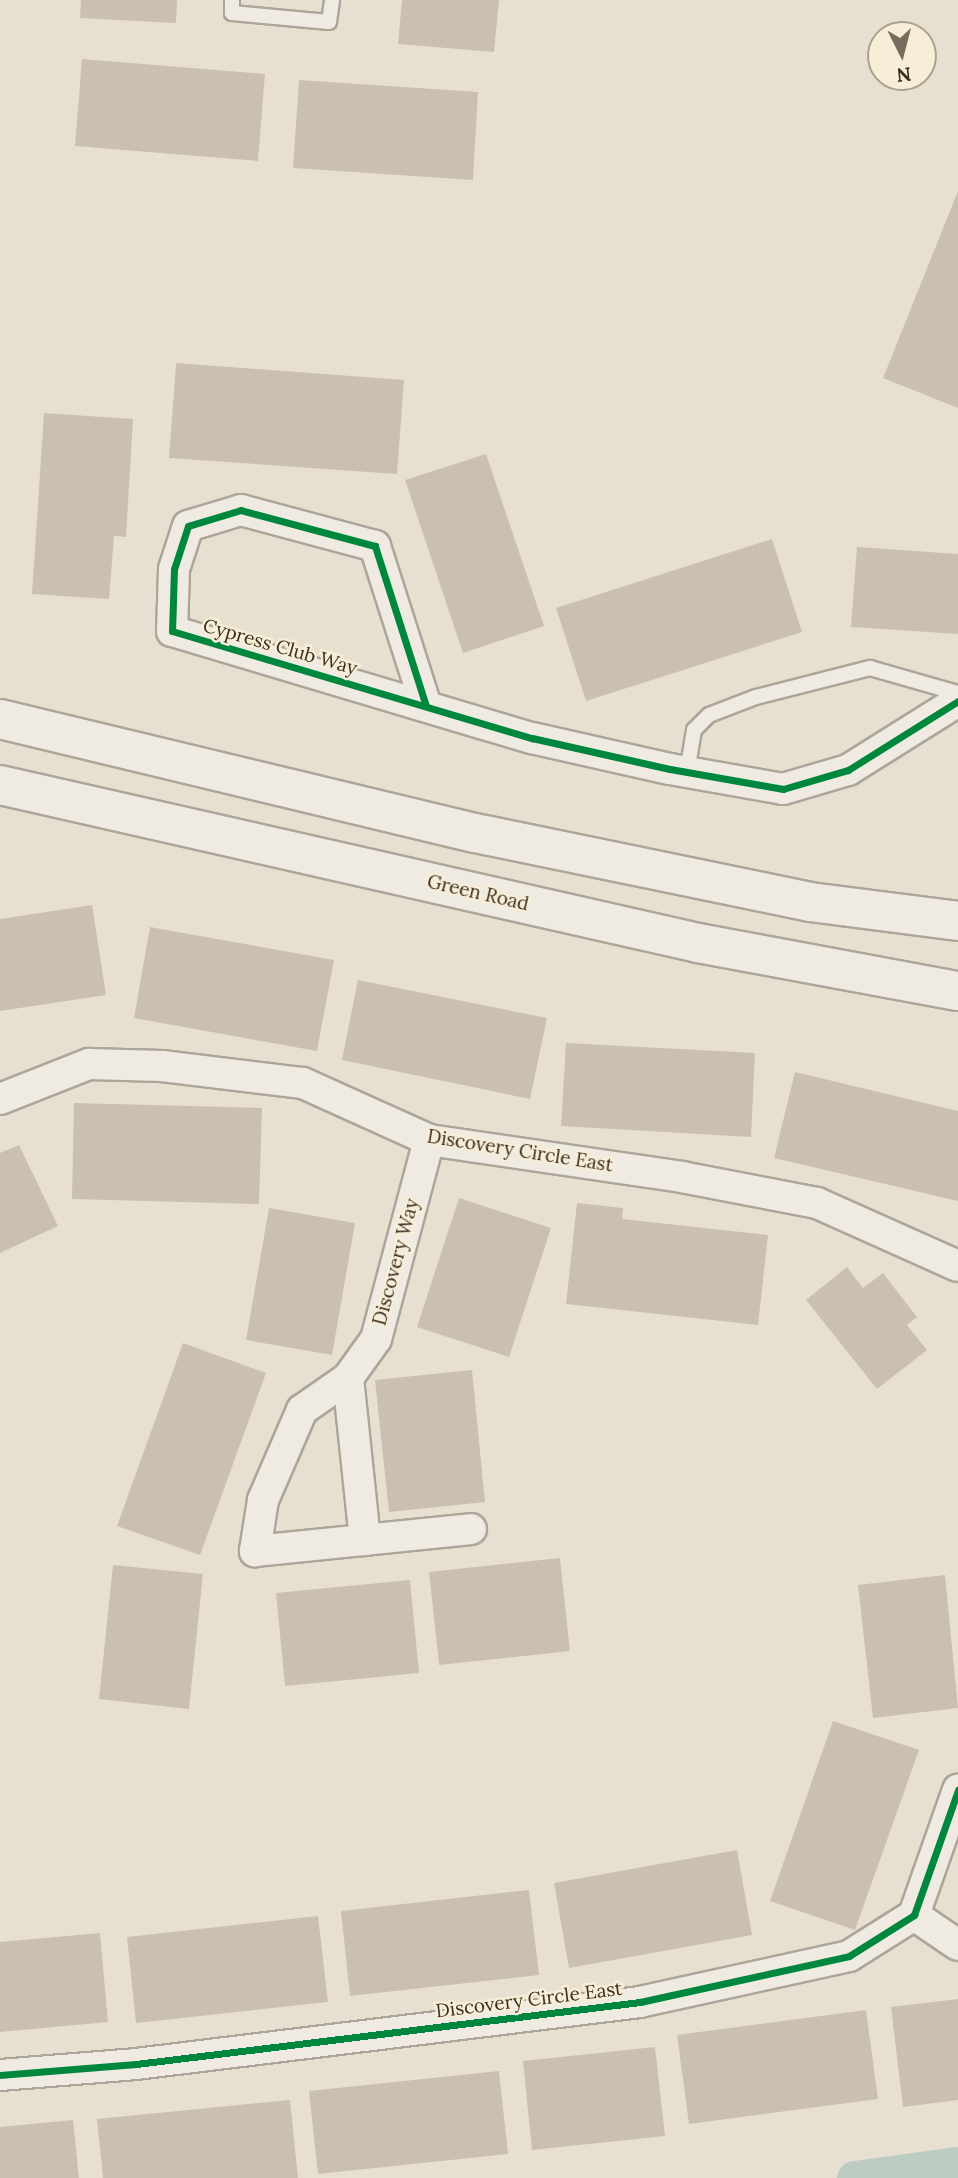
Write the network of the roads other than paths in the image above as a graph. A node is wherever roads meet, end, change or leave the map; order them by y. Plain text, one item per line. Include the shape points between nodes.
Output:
1 (232, 0) edge
2 (332, 0) edge
3 (958, 693) edge
4 (958, 701) edge
5 (426, 706) junction
6 (0, 719) edge
7 (687, 772) junction
8 (0, 785) edge
9 (958, 921) edge
10 (958, 990) edge
11 (0, 1099) edge
12 (429, 1140) junction
13 (958, 1266) edge
14 (348, 1378) junction
15 (471, 1529) dead end
16 (365, 1540) junction
17 (958, 1790) edge
18 (915, 1915) junction
19 (958, 1945) edge
20 (0, 2075) edge

1 - 2 lane via 232,13 329,22
3 - 7 lane via 870,668 756,697 709,715 694,730
4 - 7 street, Cypress Club Way via 849,770 783,789
5 - 5 street, Cypress Club Way via 374,546 241,510 188,526 174,569 172,631
5 - 7 street, Cypress Club Way via 533,738
6 - 9 main road via 475,833 810,902
8 - 10 main road, Green Road via 698,943
11 - 12 street, Discovery Circle East via 89,1064 162,1066 303,1083
12 - 13 street, Discovery Circle East via 682,1177 817,1203
12 - 14 street, Discovery Way via 376,1339
14 - 16 street
14 - 16 street, Discovery Way via 302,1410 263,1500 255,1551
15 - 16 street, Discovery Way
17 - 18 street
18 - 19 street
18 - 20 street, Discovery Circle East via 849,1956 640,2002 135,2064

